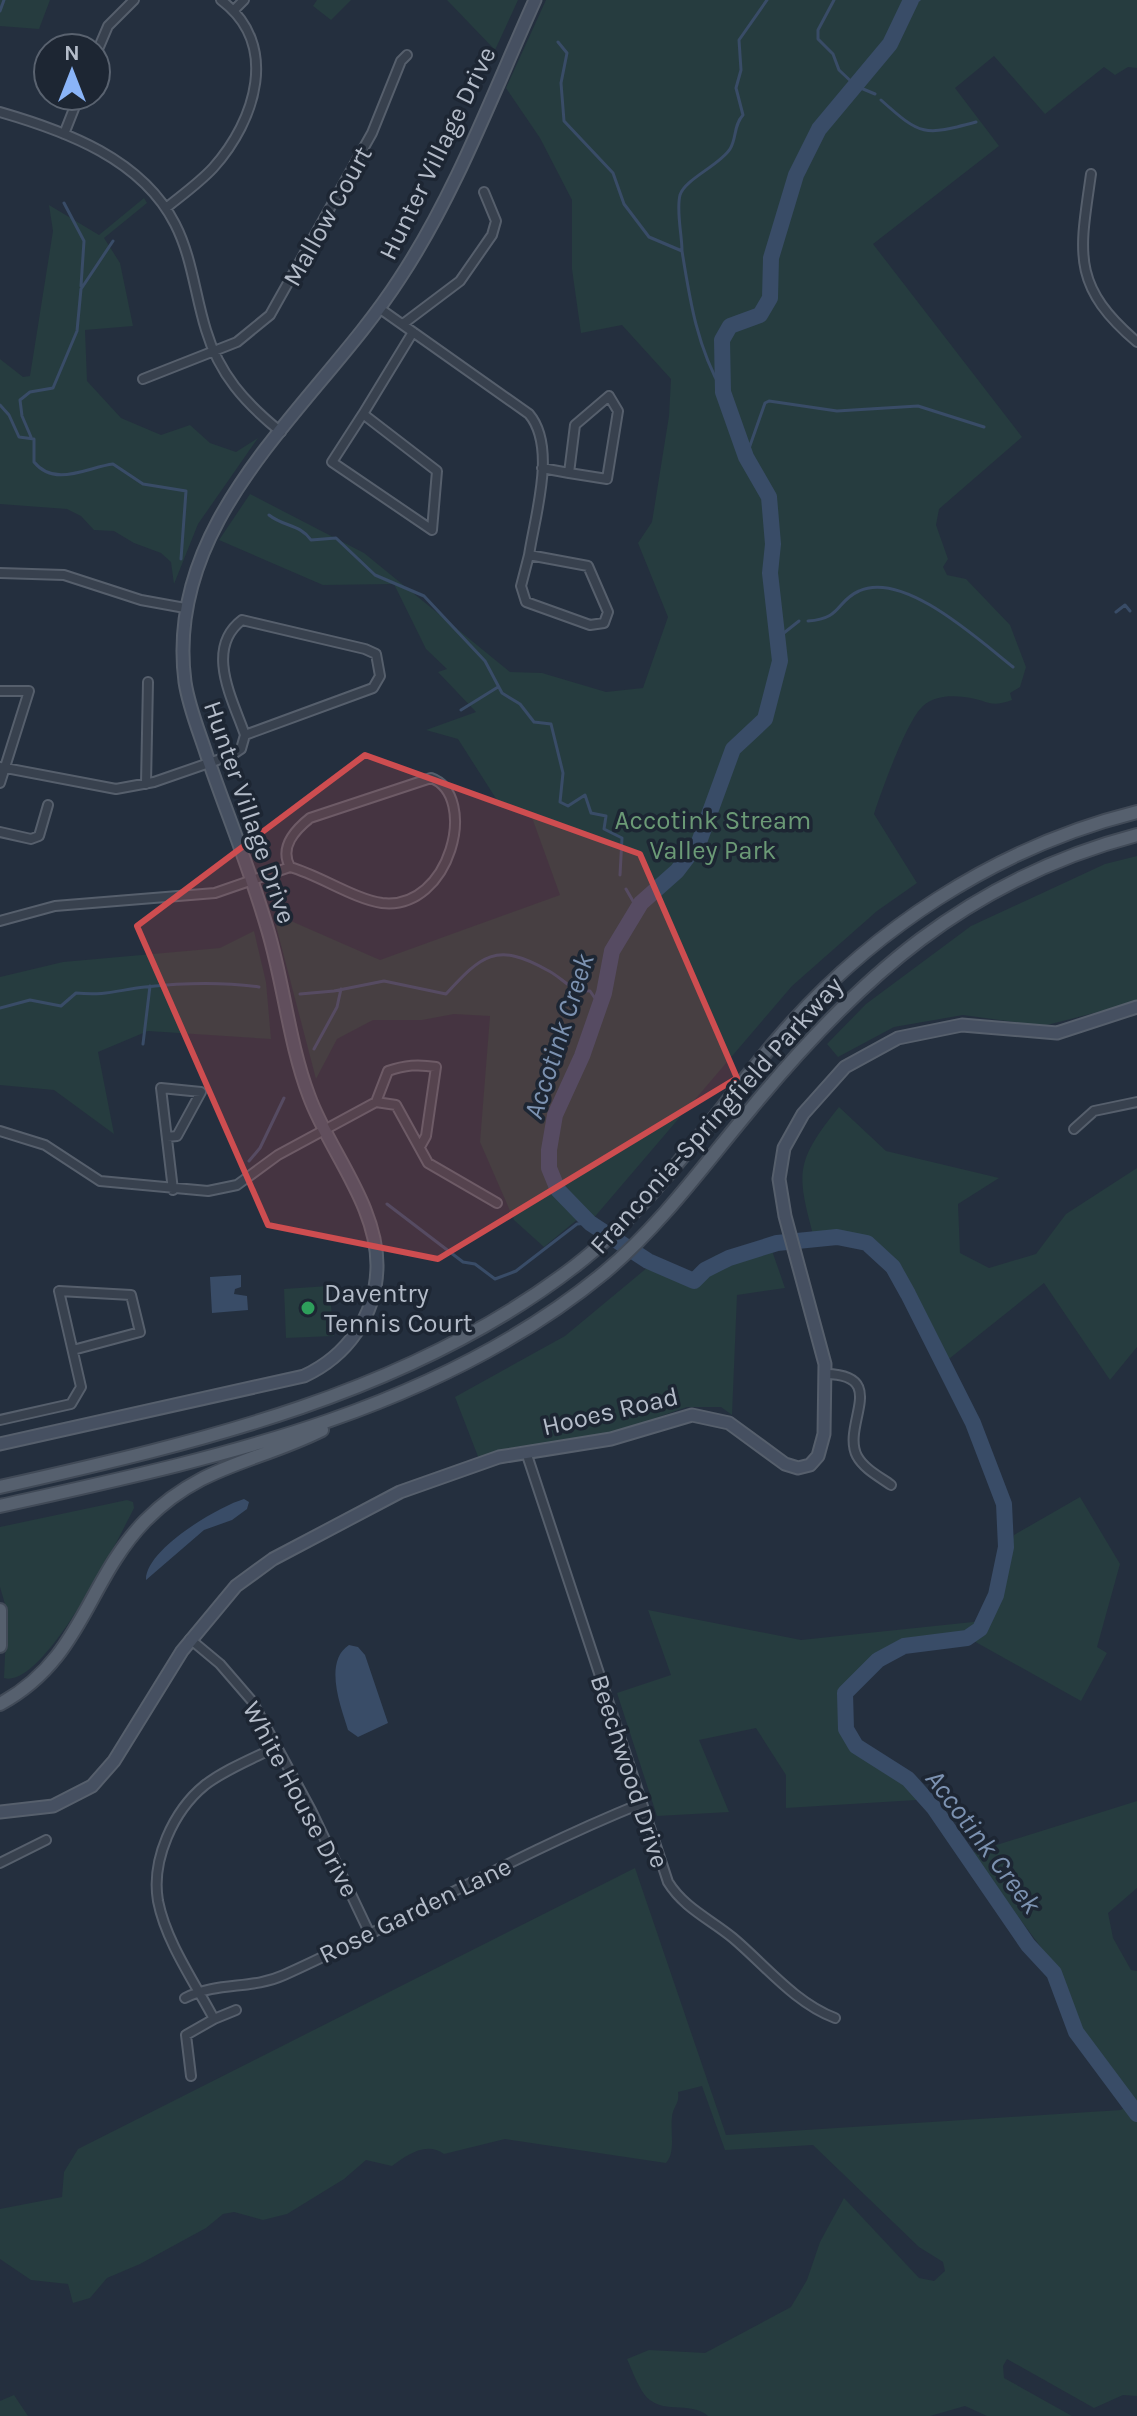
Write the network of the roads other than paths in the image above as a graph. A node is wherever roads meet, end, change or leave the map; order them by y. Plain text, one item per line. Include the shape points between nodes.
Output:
1 (134, 0) edge
2 (221, 0) edge
3 (244, 0) edge
4 (535, 0) edge
5 (234, 10) junction
6 (105, 32) edge
7 (407, 55) dead end
8 (73, 112) edge
9 (0, 113) edge
10 (64, 134) junction
11 (1091, 174) dead end
12 (484, 192) dead end
13 (166, 208) junction
14 (379, 308) junction
15 (403, 324) junction
16 (413, 332) junction
17 (1137, 342) edge
18 (215, 351) junction
19 (143, 379) dead end
20 (363, 414) junction
21 (281, 432) junction
22 (542, 468) junction
23 (569, 473) junction
24 (529, 555) junction
25 (0, 573) edge
26 (185, 608) junction
27 (148, 682) dead end
28 (0, 691) edge
29 (245, 735) junction
30 (209, 762) junction
31 (2, 767) edge
32 (0, 783) edge
33 (146, 784) junction
34 (48, 805) dead end
35 (1137, 812) edge
36 (0, 832) edge
37 (1137, 835) edge
38 (290, 867) junction
39 (252, 883) junction
40 (0, 921) edge
41 (1137, 1007) edge
42 (376, 1102) junction
43 (1137, 1102) edge
44 (1074, 1129) dead end
45 (0, 1131) edge
46 (324, 1132) junction
47 (167, 1137) junction
48 (421, 1145) junction
49 (173, 1190) junction
50 (497, 1203) dead end
51 (73, 1350) junction
52 (826, 1374) junction
53 (357, 1412) junction
54 (0, 1420) edge
55 (0, 1444) edge
56 (526, 1452) junction
57 (83, 1466) junction
58 (0, 1479) edge
59 (891, 1485) dead end
60 (0, 1487) edge
61 (0, 1506) edge
62 (0, 1610) edge
63 (190, 1639) junction
64 (0, 1646) edge
65 (0, 1704) edge
66 (276, 1747) junction
67 (640, 1804) junction
68 (0, 1812) edge
69 (46, 1840) dead end
70 (0, 1863) edge
71 (369, 1932) junction
72 (199, 1991) junction
73 (185, 1998) dead end
74 (236, 2010) dead end
75 (835, 2018) dead end
76 (214, 2019) junction
77 (191, 2076) dead end

1 - 6 street
2 - 5 street
3 - 5 street
4 - 14 street, Hunter Village Drive via 428,231
5 - 13 street via 256,47 253,96 215,166
7 - 18 street, Mallow Court via 372,133 276,307 247,335
8 - 10 street
9 - 10 street
10 - 13 street via 124,165
11 - 17 street via 1081,240 1083,266 1107,312
12 - 15 street via 496,221 492,235 460,281
13 - 18 street via 184,244
14 - 15 street
14 - 21 street, Hunter Village Drive
15 - 16 street
16 - 20 street
16 - 22 street via 529,414 543,437
18 - 19 street, Mallow Court
18 - 21 street via 238,394
20 - 20 street via 332,462 432,530 439,479 434,465
21 - 26 street, Hunter Village Drive via 208,538
22 - 23 street
22 - 24 street
23 - 23 street via 607,479 618,411 609,396 575,425
24 - 24 street via 588,566 608,612 604,623 590,625 526,602 521,586
25 - 26 street via 64,575
26 - 30 street, Hunter Village Drive via 185,685
27 - 33 street
28 - 31 street via 29,691
29 - 29 street via 373,688 382,670 376,654 242,620 230,632 222,667
29 - 30 street via 241,749
30 - 33 street
30 - 39 street, Hunter Village Drive
31 - 32 street
31 - 33 street via 94,787
34 - 36 street via 39,836
35 - 57 main road, Franconia-Springfield Parkway via 1007,860 897,927 807,1006 611,1236 491,1321 360,1385 244,1427
37 - 53 main road, Franconia-Springfield Parkway via 1010,884 903,951 804,1043 626,1253 589,1284 480,1353
38 - 38 street via 381,903 423,893 439,879 446,863 454,802 431,778 310,818 290,840
38 - 39 street
39 - 40 street via 215,893 55,906
39 - 46 street, Hunter Village Drive via 268,929 298,1063
41 - 52 street, Hooes Road via 1057,1033 979,1025 898,1038 855,1059 814,1099 789,1138 779,1179
42 - 46 street
42 - 48 street via 396,1105
42 - 48 street via 388,1071 406,1065 436,1067
43 - 44 street via 1094,1111
45 - 49 street via 45,1145 100,1181
46 - 49 street via 278,1155 237,1185
46 - 55 street, Hunter Village Drive via 370,1226 376,1255 368,1311 337,1356 291,1379
47 - 47 street via 161,1088 201,1092 177,1136
47 - 49 street
48 - 50 street via 428,1163
51 - 51 street via 59,1291 131,1295 140,1332
51 - 54 street via 81,1387 71,1404
52 - 56 street, Hooes Road via 821,1449 805,1467 785,1464 729,1423 699,1415 611,1439
52 - 59 street via 845,1375 857,1385 861,1401 856,1454
53 - 61 main road, Franconia-Springfield Parkway via 204,1460
53 - 65 main road via 300,1441 206,1474 178,1492 132,1537 57,1659 37,1680
56 - 63 street, Hooes Road via 435,1477 298,1545 236,1586
56 - 67 street, Beechwood Drive
57 - 58 main road
57 - 60 main road, Franconia-Springfield Parkway
62 - 64 main road
63 - 66 street, White House Drive via 238,1682
63 - 68 street, Hooes Road via 114,1761 92,1786 53,1806
66 - 71 street, White House Drive
66 - 72 street via 202,1788 174,1822 165,1843 158,1902
67 - 71 street, Rose Garden Lane
67 - 75 street, Beechwood Drive via 664,1875 679,1898 820,2013
69 - 70 street
71 - 72 street, Rose Garden Lane via 268,1982
72 - 73 street, Rose Garden Lane
72 - 76 street
74 - 76 street
76 - 77 street via 186,2035

